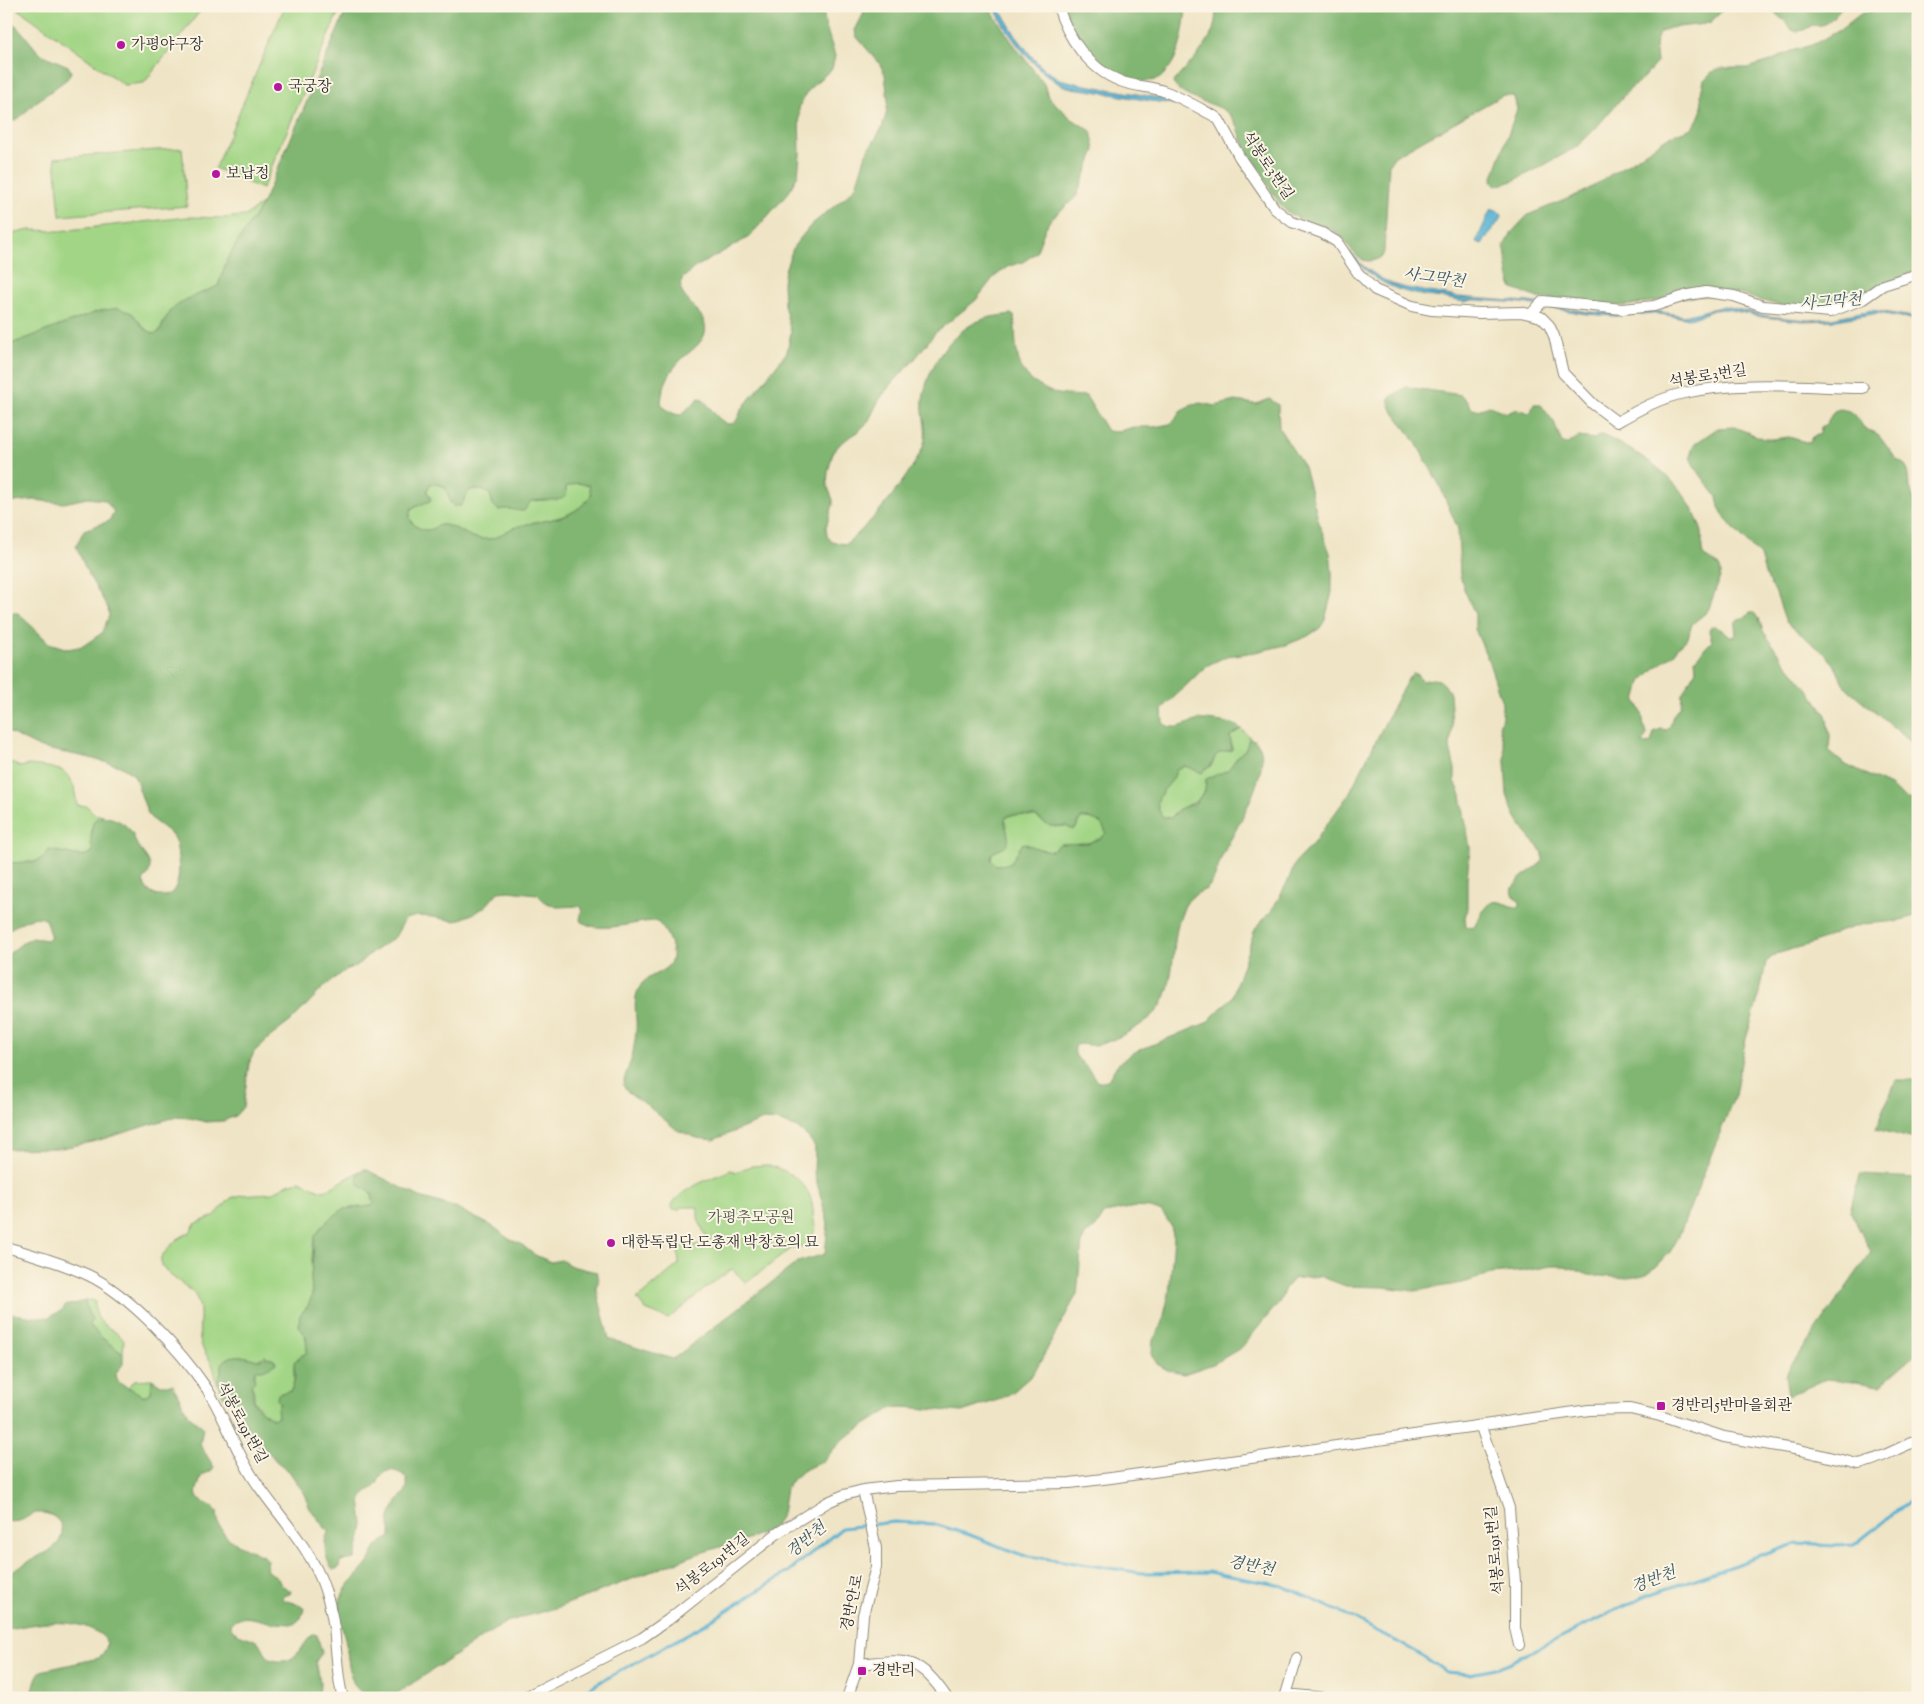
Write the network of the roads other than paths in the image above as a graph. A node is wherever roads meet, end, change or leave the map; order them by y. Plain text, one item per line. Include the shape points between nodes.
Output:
1 (1058, 6) edge
2 (1918, 274) edge
3 (1533, 312) junction
4 (1863, 388) dead end
5 (6, 1247) edge
6 (1481, 1427) junction
7 (1918, 1441) edge
8 (863, 1490) junction
9 (1519, 1645) dead end
10 (1296, 1658) dead end
11 (859, 1664) junction
12 (1285, 1696) edge
13 (343, 1698) edge
14 (523, 1698) edge
15 (847, 1698) edge
16 (947, 1698) edge
17 (1326, 1698) edge

1 - 3 street, 석봉로3번길 via 1072,39 1094,65 1120,81 1167,92 1214,116 1223,125 1240,158 1275,209 1292,222 1322,232 1337,242 1358,273 1375,290 1412,306 1432,310 1455,313
2 - 3 street via 1883,286 1863,299 1830,312 1777,309 1734,296 1706,292 1654,306 1622,309 1543,301
3 - 4 street, 석봉로3번길 via 1549,325 1563,373 1593,404 1617,422 1665,398 1713,388 1748,385
5 - 13 street, 석봉로191번길 via 53,1262 112,1289 160,1333 207,1390 242,1461 300,1540 324,1587 335,1636 338,1682
6 - 7 street, 석봉로191번길 via 1589,1410 1630,1409 1724,1437 1858,1464
6 - 8 street, 석봉로191번길 via 1070,1483 930,1485
6 - 9 street, 석봉로191번길 via 1509,1508 1515,1628
8 - 11 street, 경반안로 via 876,1548 876,1567 863,1615
8 - 14 street, 석봉로191번길 via 828,1502 778,1532 642,1638
10 - 12 street
11 - 15 street, 경반안로
11 - 16 street via 914,1664 931,1677
12 - 17 street

